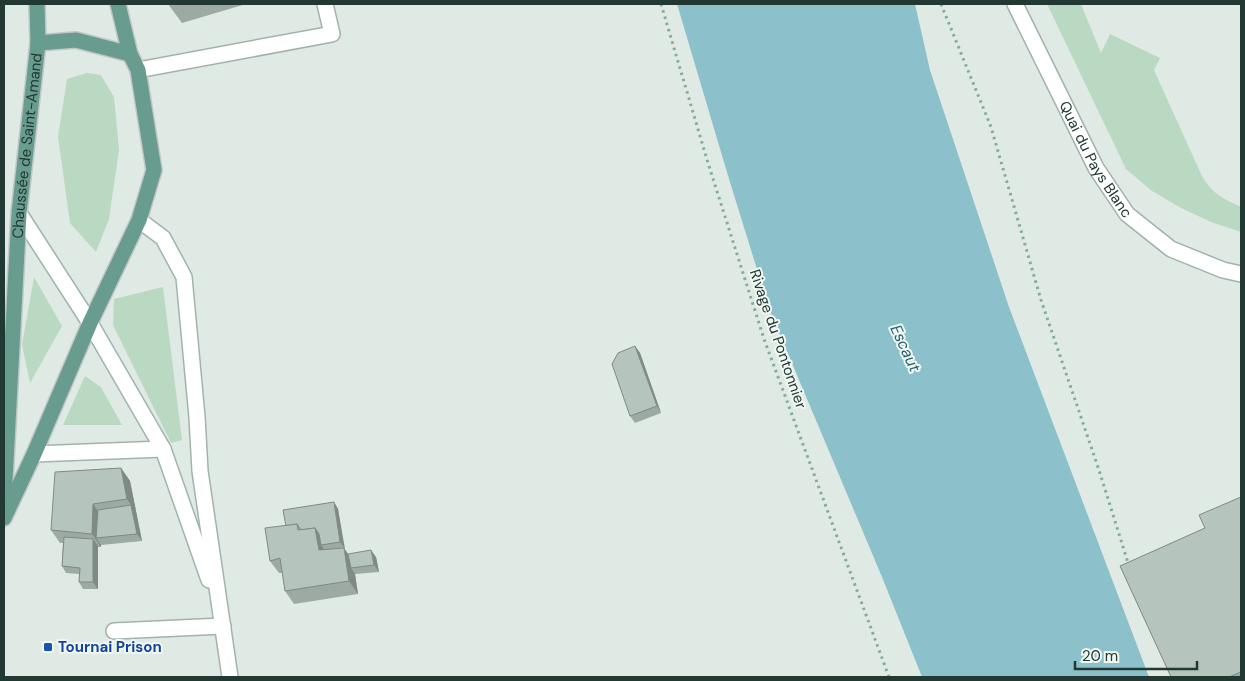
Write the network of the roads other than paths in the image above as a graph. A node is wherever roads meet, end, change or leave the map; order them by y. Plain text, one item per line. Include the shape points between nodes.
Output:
1 (37, 4) edge
2 (118, 4) edge
3 (325, 4) edge
4 (1015, 4) edge
5 (38, 43) junction
6 (130, 54) junction
7 (138, 70) junction
8 (19, 213) junction
9 (139, 220) junction
10 (1241, 274) edge
11 (90, 324) junction
12 (163, 448) junction
13 (34, 454) junction
14 (4, 498) edge
15 (4, 518) edge
16 (222, 620) junction
17 (114, 631) dead end
18 (230, 677) edge

1 - 5 main road, Chaussée de Saint-Amand
2 - 6 main road
3 - 7 main road via 332,34
4 - 10 main road, Quai du Pays Blanc via 1096,168 1127,214 1171,249
5 - 6 main road via 76,40
5 - 8 main road, Chaussée de Saint-Amand
6 - 7 main road
7 - 9 main road via 154,170
8 - 11 main road
8 - 14 main road, Chaussée de Saint-Amand
9 - 11 main road
9 - 16 main road via 163,238 184,277 200,471
11 - 12 main road
11 - 13 main road
12 - 13 main road
12 - 16 main road
13 - 15 main road
16 - 17 main road
16 - 18 main road

